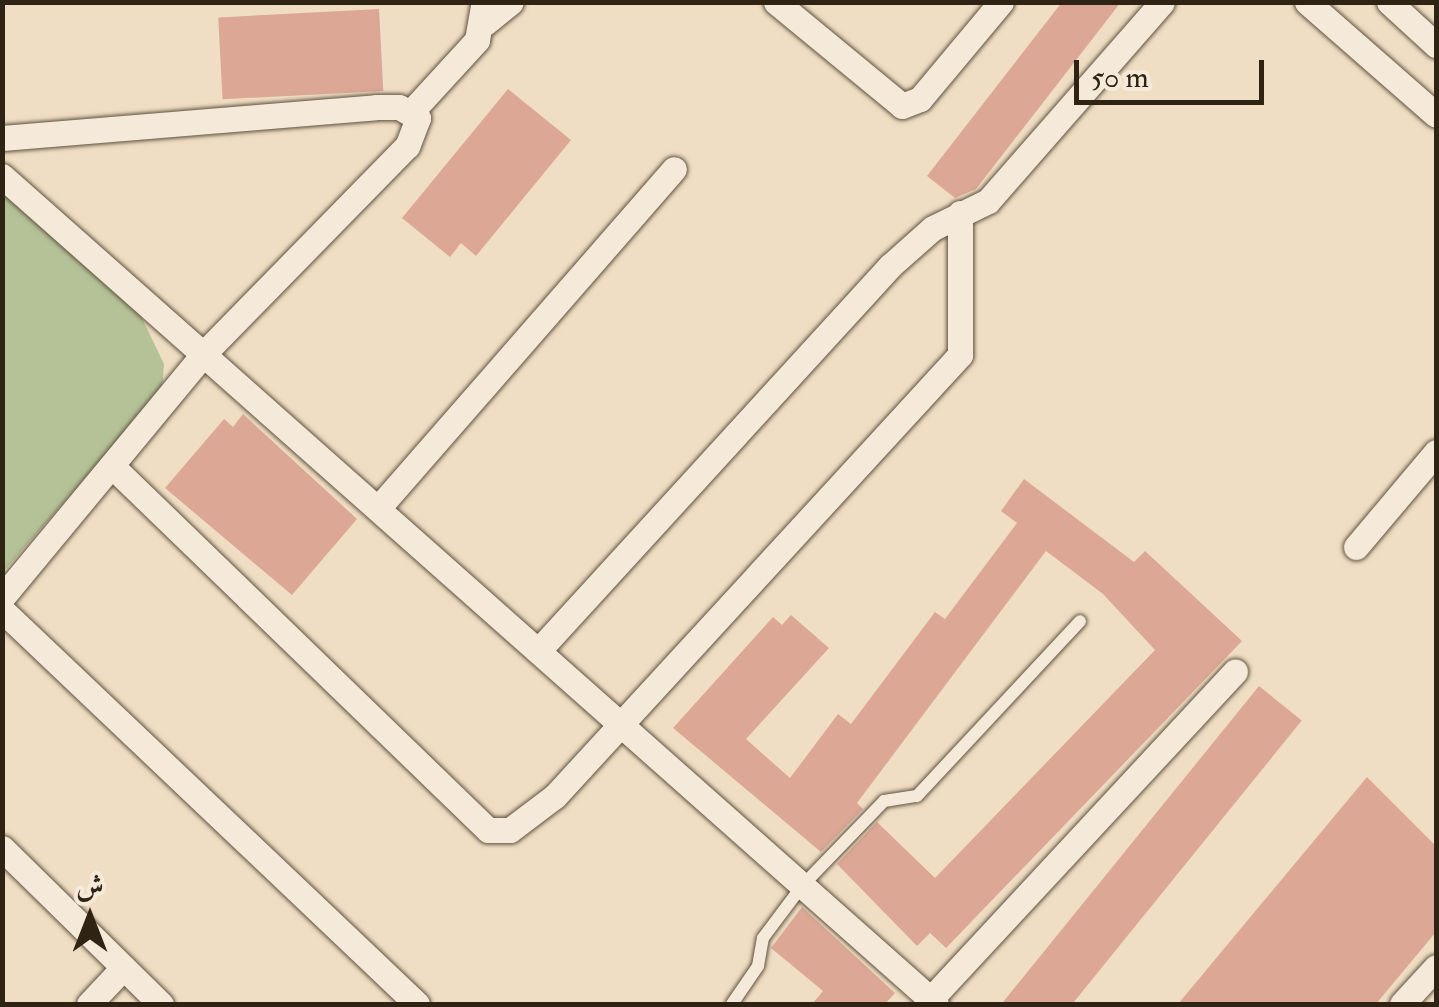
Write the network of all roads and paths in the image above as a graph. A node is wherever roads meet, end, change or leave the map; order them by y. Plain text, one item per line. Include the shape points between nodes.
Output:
1 (511, 2) edge
2 (776, 2) edge
3 (1001, 2) edge
4 (1162, 2) edge
5 (1308, 2) edge
6 (1389, 2) edge
7 (484, 13) edge
8 (1436, 45) edge
9 (412, 111) junction
10 (1436, 115) edge
11 (2, 138) edge
12 (674, 169) dead end
13 (2, 176) edge
14 (960, 213) junction
15 (206, 351) junction
16 (1436, 452) edge
17 (113, 467) junction
18 (380, 506) junction
19 (1356, 547) dead end
20 (2, 598) edge
21 (2, 610) edge
22 (1080, 621) dead end
23 (538, 651) junction
24 (1235, 671) dead end
25 (623, 724) junction
26 (2, 848) edge
27 (802, 886) junction
28 (1436, 967) edge
29 (123, 968) junction
30 (931, 1003) edge
31 (89, 1004) edge
32 (160, 1004) edge
33 (417, 1004) edge
34 (732, 1004) edge
35 (1402, 1004) edge

1 - 7 street
2 - 3 street via 902,106 920,98
4 - 14 street via 988,201
5 - 10 street
6 - 8 street
7 - 9 street via 465,56
9 - 11 street via 376,106
9 - 15 street via 418,127 407,146
12 - 18 street
13 - 15 street
14 - 23 street via 890,266
14 - 25 street via 960,355
15 - 17 street
15 - 18 street
16 - 19 street
17 - 20 street
17 - 25 street via 488,830 510,830 538,812
18 - 23 street
21 - 33 street
22 - 27 lane via 917,796 884,801
23 - 25 street
24 - 30 street
25 - 27 street
26 - 29 street
27 - 30 street
27 - 34 lane via 763,938 758,966
28 - 35 street
29 - 31 street
29 - 32 street

